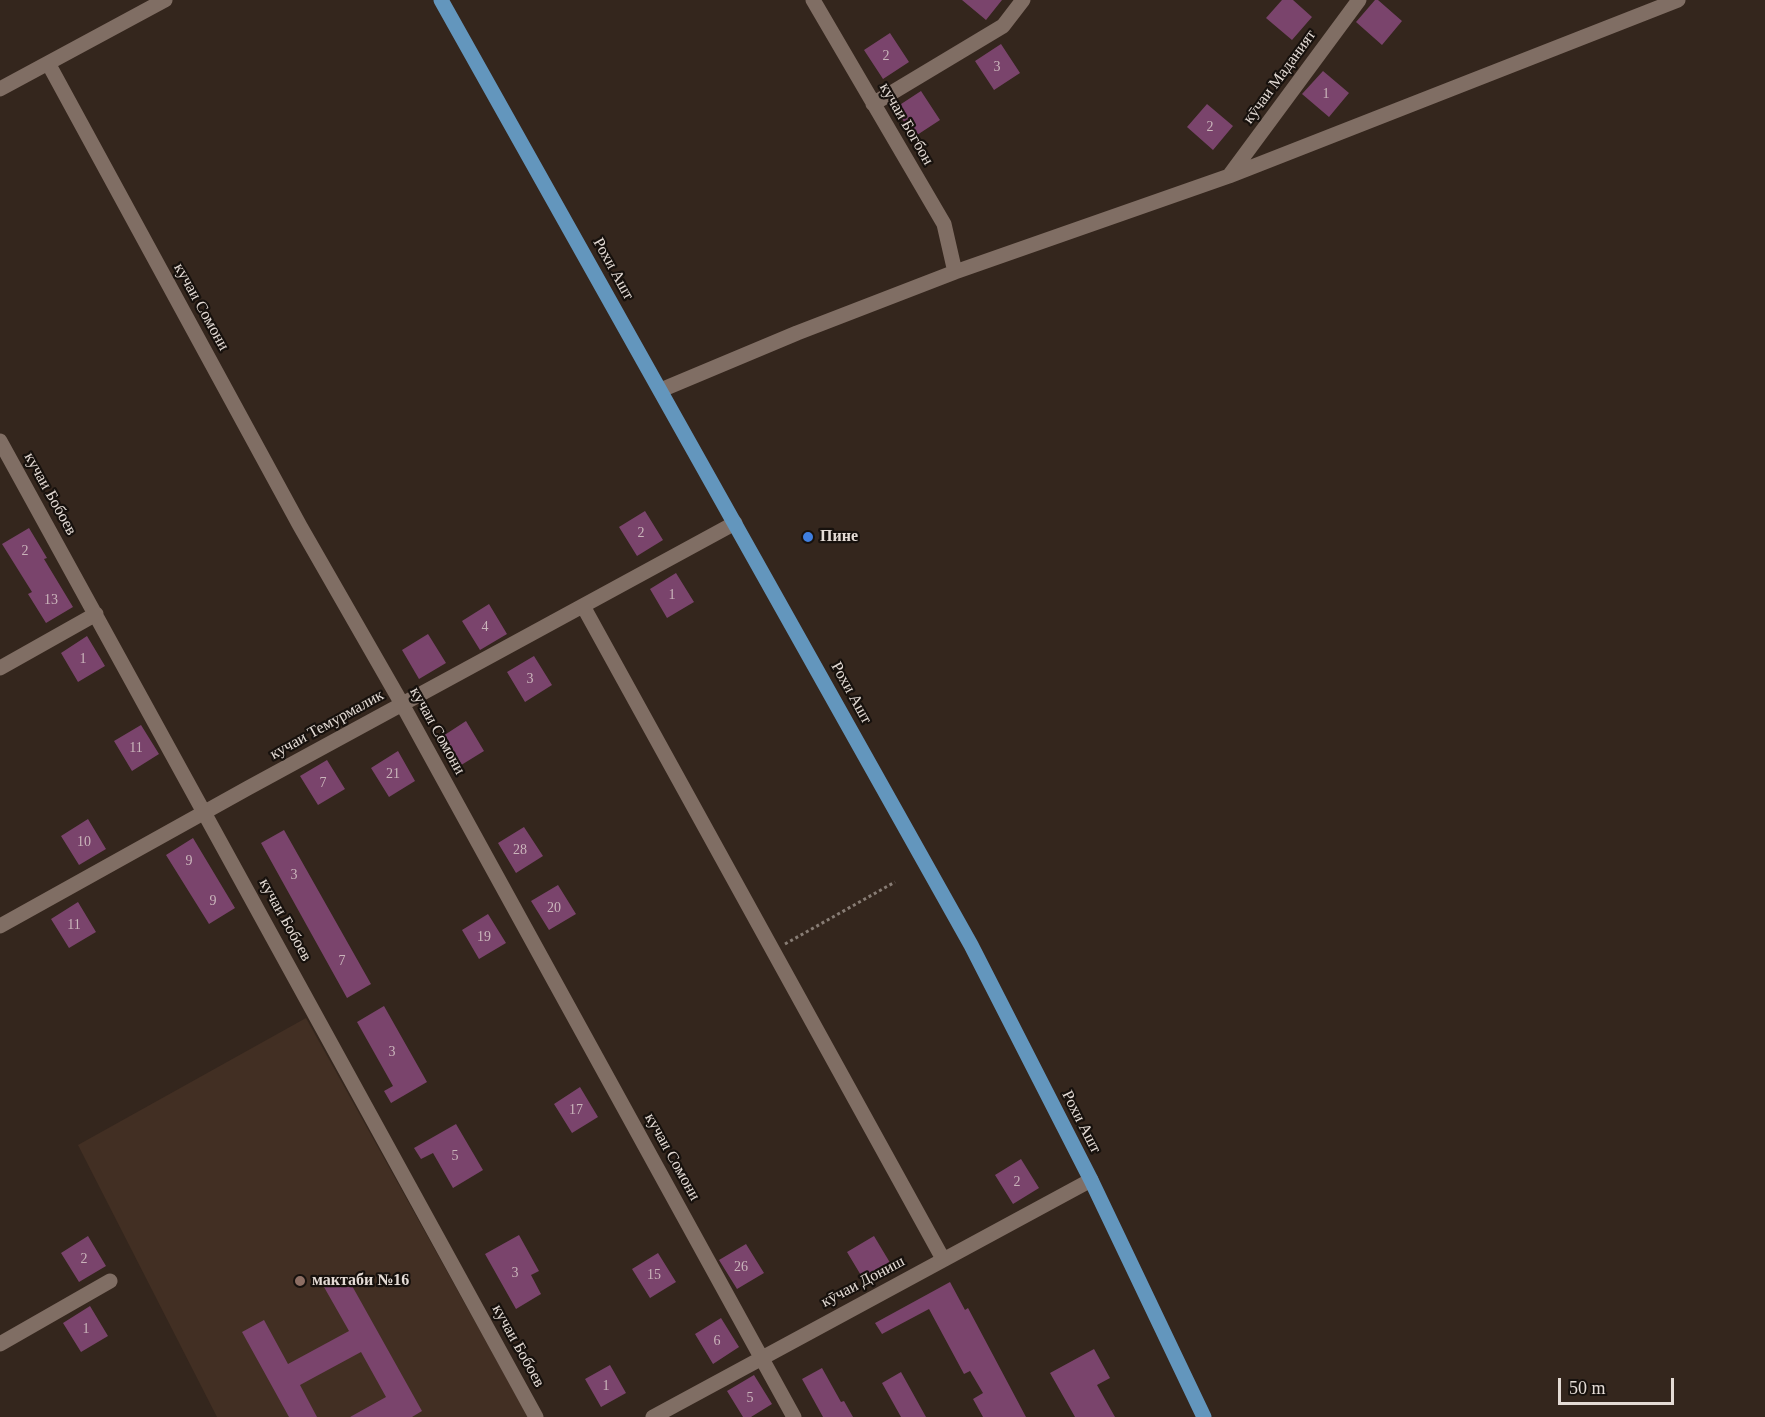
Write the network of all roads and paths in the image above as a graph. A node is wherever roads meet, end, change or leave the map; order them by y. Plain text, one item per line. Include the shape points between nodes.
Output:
1 (165, 0) edge
2 (441, 0) edge
3 (813, 0) edge
4 (1023, 0) edge
5 (1359, 0) edge
6 (1678, 0) edge
7 (1653, 4) edge
8 (48, 63) junction
9 (0, 89) edge
10 (873, 104) junction
11 (1229, 176) junction
12 (955, 272) junction
13 (661, 390) junction
14 (0, 441) edge
15 (735, 523) junction
16 (583, 606) junction
17 (96, 614) junction
18 (0, 668) edge
19 (402, 704) junction
20 (205, 812) junction
21 (895, 882) dead end
22 (0, 926) edge
23 (773, 951) junction
24 (1091, 1180) junction
25 (943, 1259) junction
26 (110, 1281) dead end
27 (0, 1344) edge
28 (760, 1358) junction
29 (536, 1417) edge
30 (653, 1417) edge
31 (794, 1417) edge
32 (1204, 1417) edge

1 - 8 street
2 - 13 main road, Рохи Ашт
3 - 10 street, кучаи Богбон
4 - 10 street via 1004,26
5 - 11 street, кӯчаи Маданият
6 - 7 street
7 - 11 street
8 - 9 street
8 - 19 street, кучаи Сомони via 300,526
10 - 12 street, кучаи Богбон via 944,224
11 - 12 street
12 - 13 street
13 - 15 main road, Рохи Ашт
14 - 17 street, кучаи Бобоев
15 - 16 street, кучаи Темурмалик
15 - 24 main road, Рохи Ашт via 971,945
16 - 19 street, кучаи Темурмалик
16 - 23 street
17 - 18 street
17 - 20 street, кучаи Бобоев
19 - 20 street, кучаи Темурмалик
19 - 28 street, кучаи Сомони
20 - 22 street, кучаи Темурмалик
20 - 29 street, кучаи Бобоев
21 - 23 path
23 - 25 street
24 - 25 street, кӯчаи Дониш
24 - 32 main road, Рохи Ашт
25 - 28 street, кӯчаи Дониш
26 - 27 street
28 - 30 street, кӯчаи Дониш
28 - 31 street, кучаи Сомони

